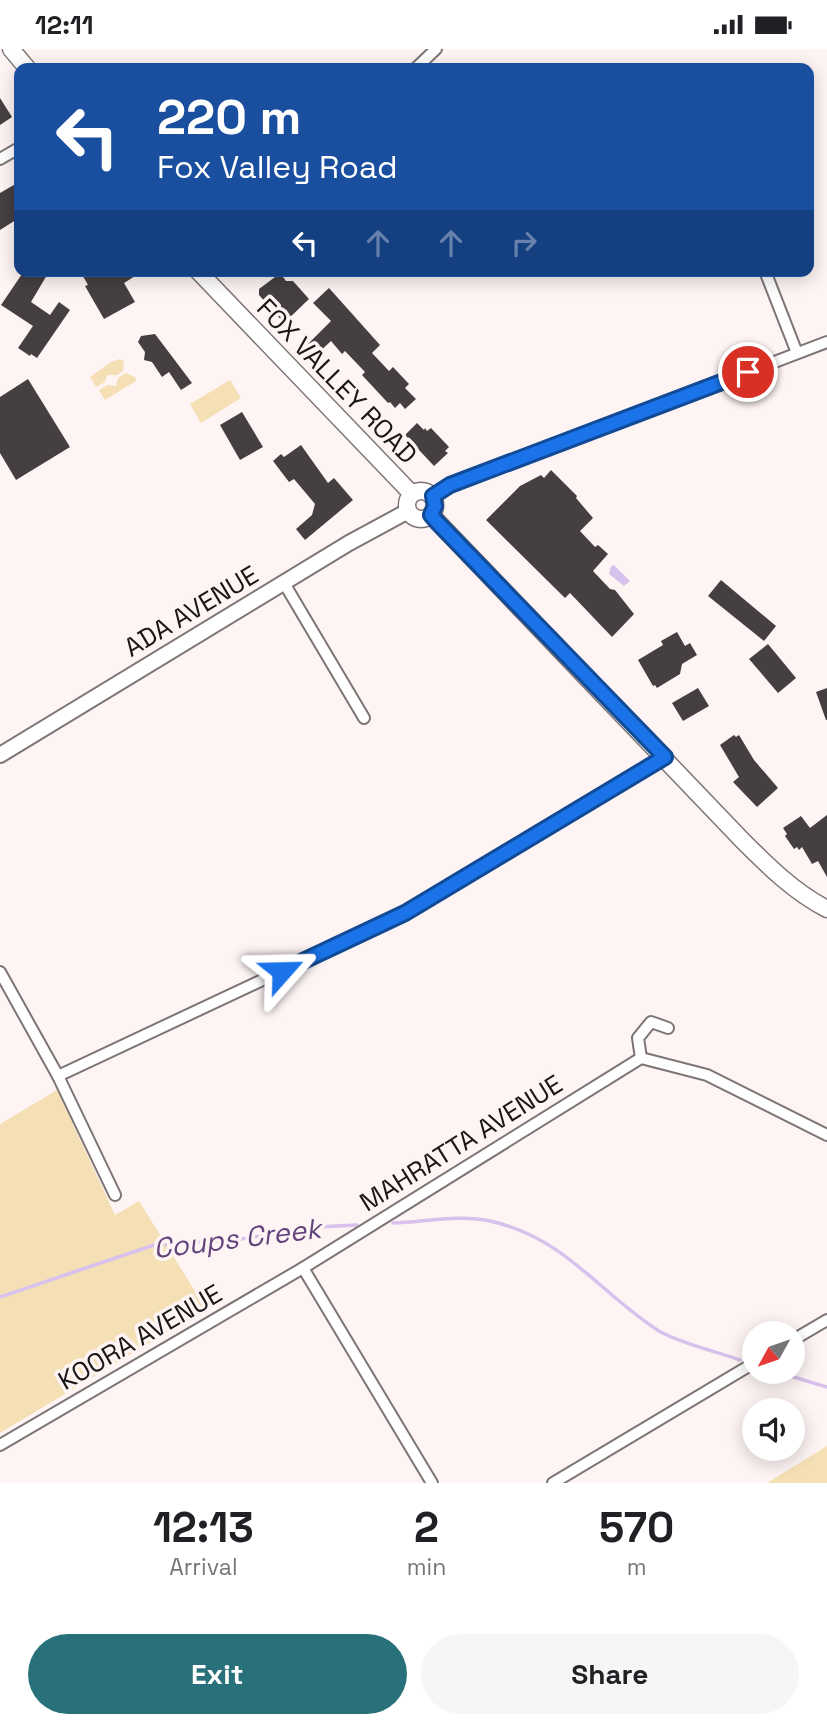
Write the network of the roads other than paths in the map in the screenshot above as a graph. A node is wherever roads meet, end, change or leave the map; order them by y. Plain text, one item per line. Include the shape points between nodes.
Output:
1 (11, 49) edge
2 (436, 49) edge
3 (23, 63) edge
4 (421, 63) edge
5 (207, 277) edge
6 (767, 277) edge
7 (827, 342) edge
8 (797, 353) junction
9 (412, 494) junction
10 (433, 496) junction
11 (408, 511) junction
12 (431, 515) junction
13 (284, 583) junction
14 (364, 718) dead end
15 (0, 755) edge
16 (665, 757) junction
17 (827, 909) edge
18 (0, 972) edge
19 (668, 1028) dead end
20 (641, 1058) junction
21 (58, 1076) junction
22 (827, 1135) edge
23 (115, 1195) dead end
24 (303, 1268) junction
25 (827, 1319) edge
26 (805, 1333) edge
27 (742, 1370) edge
28 (0, 1445) edge
29 (432, 1483) edge
30 (553, 1483) edge

1 - 3 main road
2 - 4 street
5 - 9 main road, FOX VALLEY ROAD
6 - 8 street
7 - 8 street
8 - 10 street via 450,485
9 - 10 main road, FOX VALLEY ROAD via 423,490
9 - 11 main road, FOX VALLEY ROAD
10 - 12 main road
11 - 12 main road via 419,519
11 - 13 street, ADA AVENUE
12 - 16 main road
13 - 14 street
13 - 15 street, ADA AVENUE
16 - 17 main road via 768,866
16 - 21 street via 405,913
18 - 21 street
19 - 20 street via 651,1022 638,1038
20 - 22 street via 708,1075
20 - 24 street, MAHRATTA AVENUE
21 - 23 street
24 - 28 street, KOORA AVENUE
24 - 29 street
25 - 26 street
27 - 30 street

